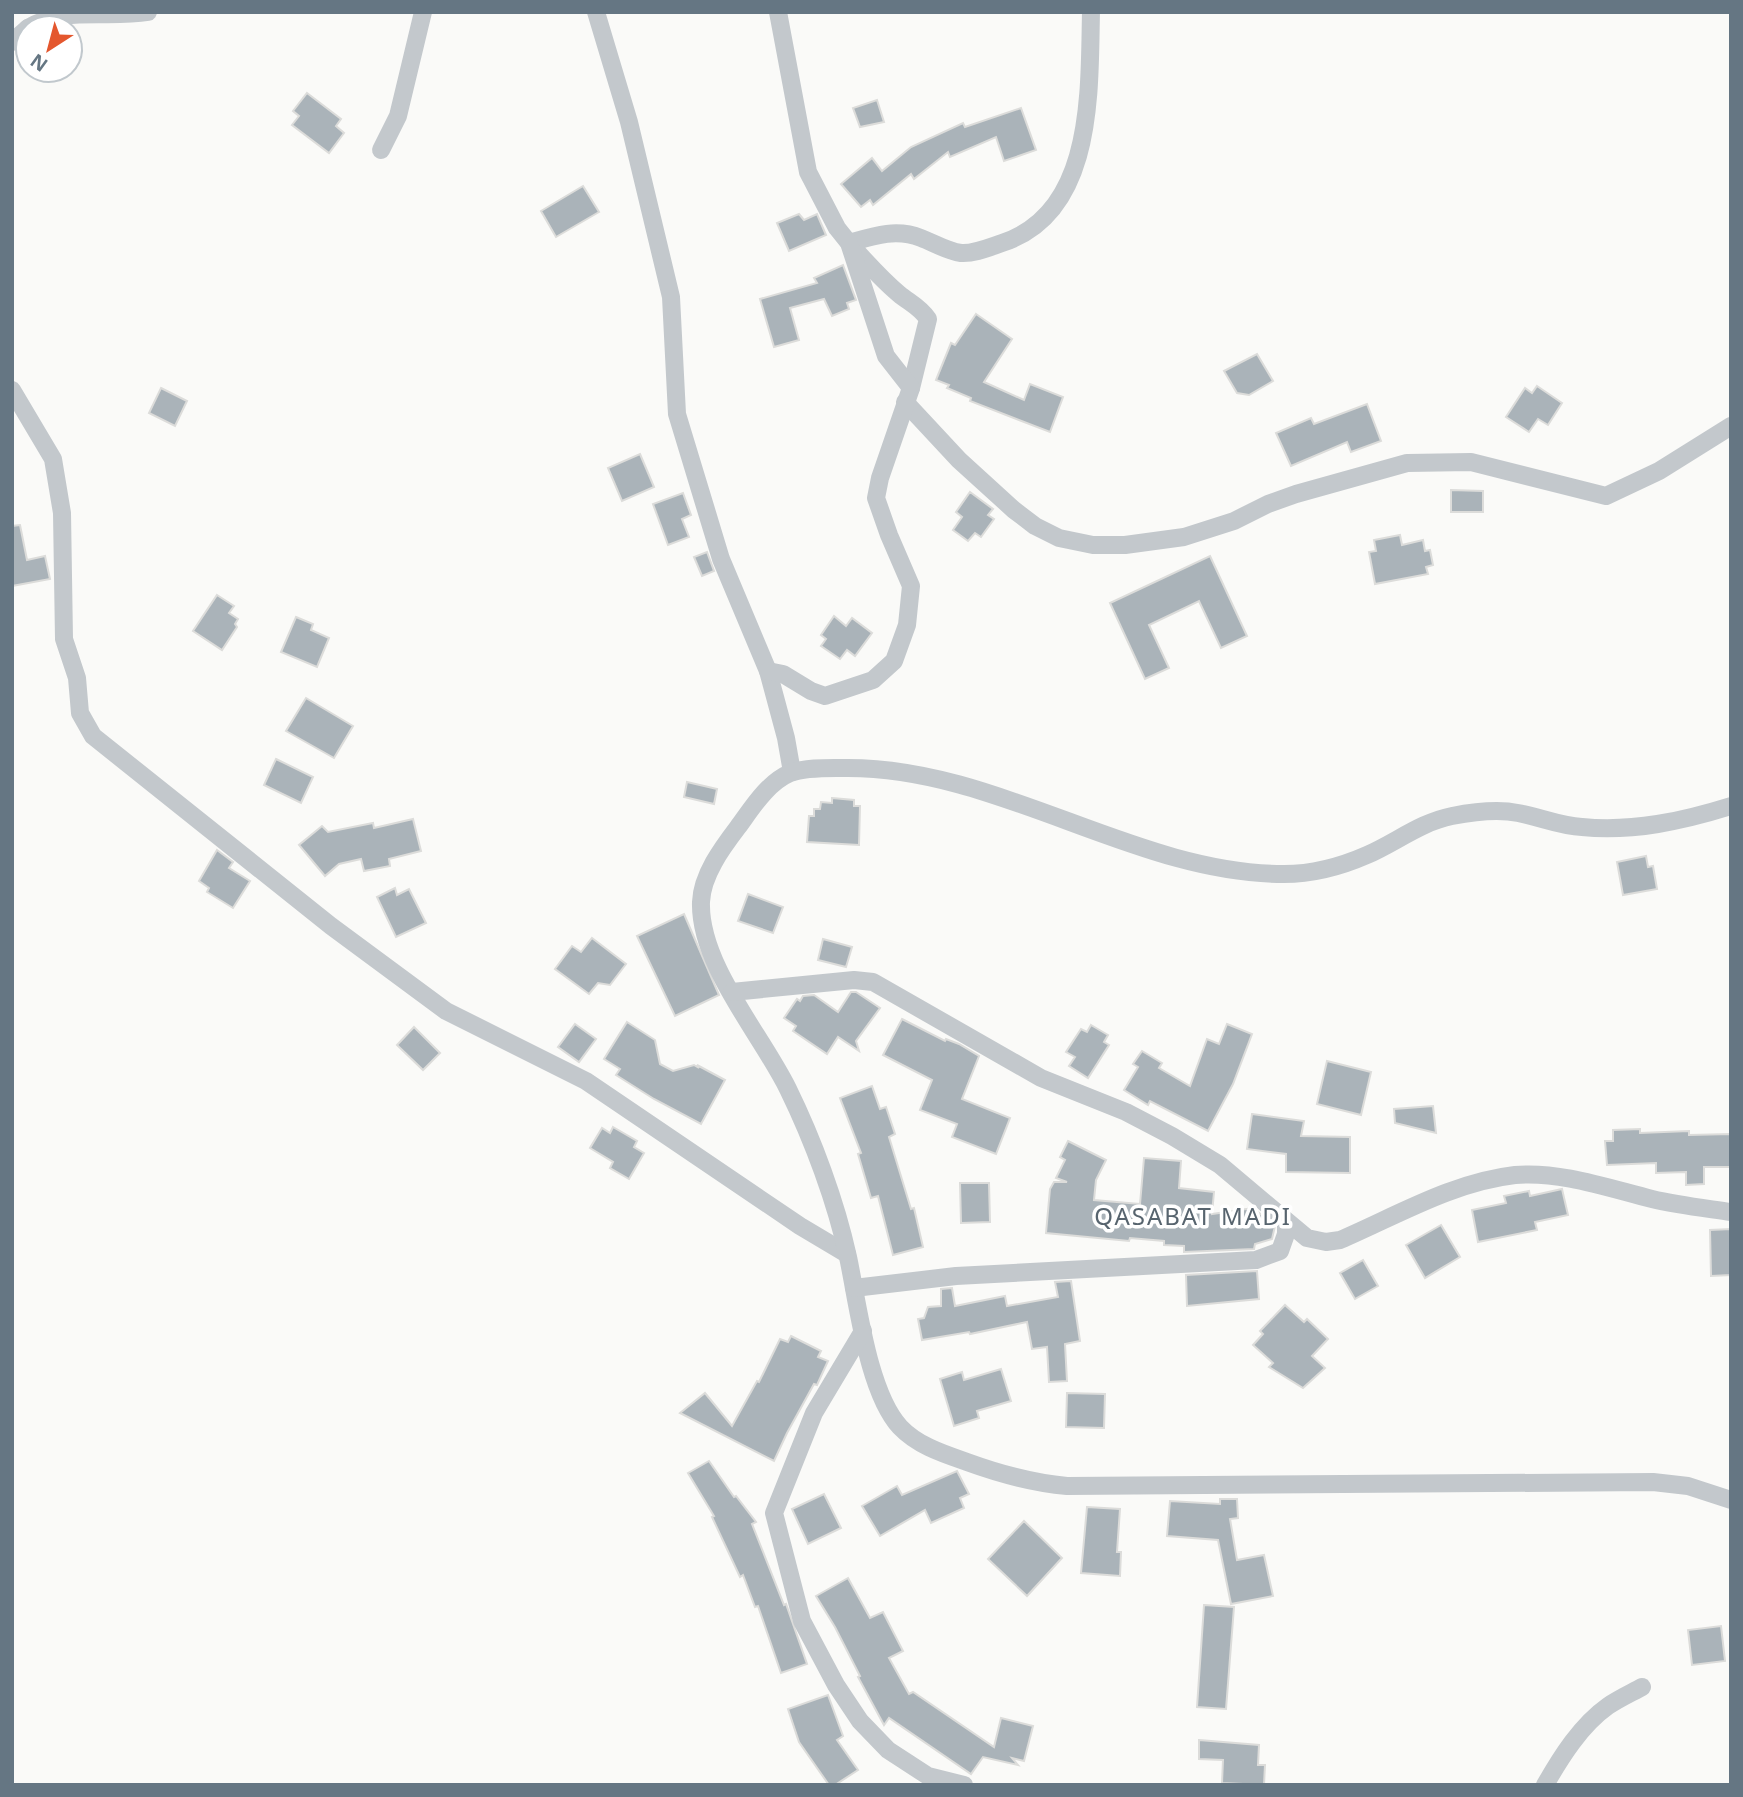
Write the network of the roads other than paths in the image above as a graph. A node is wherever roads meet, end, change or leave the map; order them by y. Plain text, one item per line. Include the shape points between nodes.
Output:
1 (148, 12) edge
2 (423, 12) edge
3 (596, 12) edge
4 (778, 12) edge
5 (1091, 12) edge
6 (84, 15) edge
7 (381, 150) dead end
8 (849, 243) junction
9 (12, 390) edge
10 (908, 395) junction
11 (1731, 426) edge
12 (768, 671) junction
13 (792, 772) junction
14 (1731, 806) edge
15 (732, 992) junction
16 (1731, 1212) edge
17 (1286, 1221) junction
18 (847, 1254) junction
19 (854, 1288) junction
20 (863, 1331) junction
21 (1731, 1500) edge
22 (1642, 1687) dead end
23 (964, 1785) edge
24 (1545, 1785) edge

1 - 6 street
2 - 7 street via 398,116
3 - 12 street via 629,122 671,297 677,414 721,559
4 - 8 street via 808,172
5 - 8 street via 1082,145 1057,205 1017,238 962,253 897,232
8 - 10 street via 886,356
8 - 10 street via 929,319
9 - 18 street via 53,459 62,513 64,639 77,678 80,713 93,736 331,926 446,1011 586,1082
10 - 11 street via 959,460 1014,510 1059,538 1093,545 1184,537 1296,494 1407,463 1471,462 1606,496 1658,471
10 - 12 street via 876,498 911,586 907,625 894,661 873,680 825,696
12 - 13 street
13 - 14 street via 864,768 928,778 1013,800 1164,854 1221,868 1287,874 1321,870 1367,855 1448,816 1506,811 1576,827 1638,828
13 - 15 street via 773,784 725,844 701,900 710,950
15 - 17 street via 873,982 1041,1078 1172,1136 1220,1165
15 - 18 street via 799,1113
16 - 17 street via 1652,1199 1612,1186 1516,1175 1456,1188 1340,1240 1307,1238
17 - 19 street via 1280,1251 1256,1259 956,1276
18 - 19 street
19 - 20 street
20 - 21 street via 888,1410 909,1435 944,1454 1037,1483 1160,1487 1653,1482 1688,1486
20 - 23 street via 814,1413 774,1513 802,1620 860,1721 888,1750 928,1776
22 - 24 street via 1595,1716

